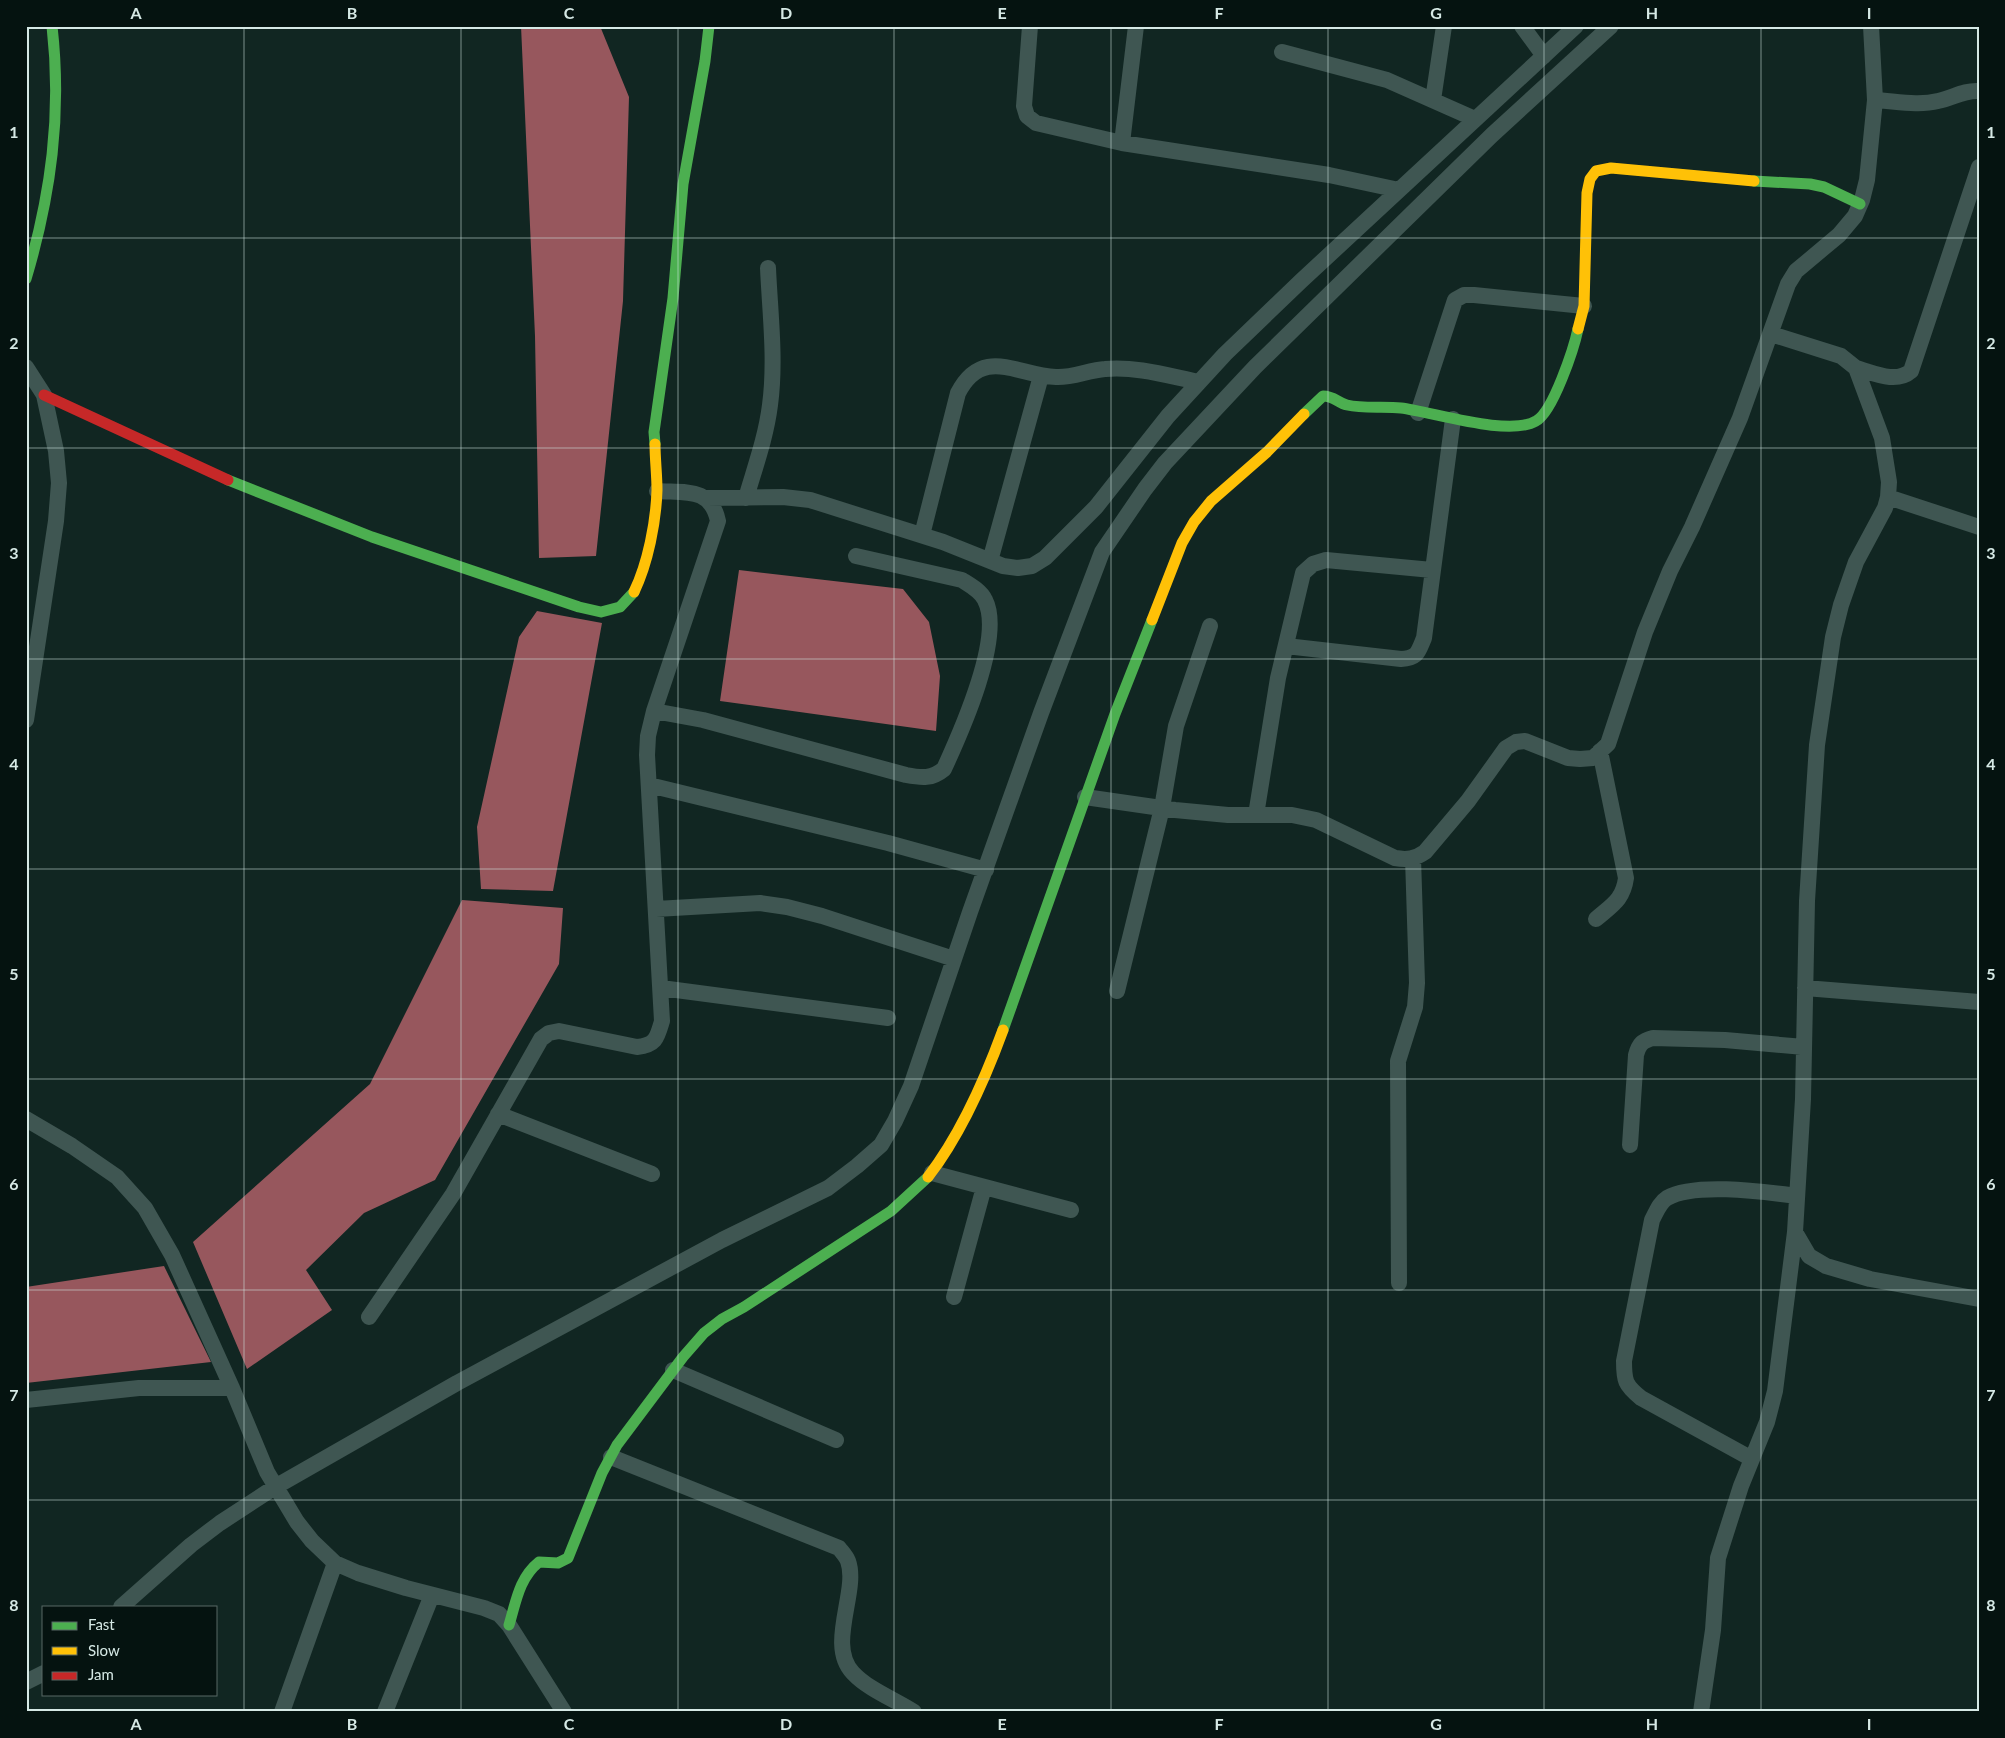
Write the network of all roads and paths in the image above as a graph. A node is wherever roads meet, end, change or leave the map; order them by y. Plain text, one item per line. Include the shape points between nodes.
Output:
1 (52, 26) edge
2 (709, 26) edge
3 (1030, 26) edge
4 (1136, 26) edge
5 (1444, 26) edge
6 (1522, 26) edge
7 (1576, 26) edge
8 (1611, 26) edge
9 (1871, 26) edge
10 (1282, 52) dead end
11 (1544, 56) junction
12 (1979, 91) edge
13 (1433, 100) junction
14 (1875, 100) junction
15 (1476, 119) junction
16 (1122, 143) junction
17 (1979, 167) edge
18 (1399, 190) junction
19 (1860, 204) junction
20 (768, 268) dead end
21 (26, 279) edge
22 (1584, 306) junction
23 (1770, 334) junction
24 (26, 367) edge
25 (1856, 368) junction
26 (1040, 376) junction
27 (1199, 382) junction
28 (44, 395) junction
29 (1418, 413) junction
30 (1453, 419) junction
31 (657, 491) junction
32 (1888, 497) junction
33 (707, 498) junction
34 (746, 498) junction
35 (1979, 527) edge
36 (922, 535) junction
37 (856, 556) dead end
38 (990, 561) junction
39 (1432, 570) junction
40 (1210, 626) dead end
41 (1286, 646) junction
42 (654, 711) junction
43 (26, 720) edge
44 (1600, 751) junction
45 (648, 785) junction
46 (1085, 797) junction
47 (1162, 808) junction
48 (1256, 815) junction
49 (1413, 858) junction
50 (986, 870) junction
51 (656, 909) junction
52 (1596, 919) dead end
53 (954, 959) junction
54 (661, 988) junction
55 (1805, 988) junction
56 (1117, 991) dead end
57 (1979, 1002) edge
58 (888, 1018) dead end
59 (1804, 1048) junction
60 (498, 1114) junction
61 (26, 1119) edge
62 (1630, 1146) dead end
63 (932, 1173) junction
64 (652, 1174) dead end
65 (984, 1187) junction
66 (1797, 1196) junction
67 (1070, 1210) dead end
68 (1795, 1232) junction
69 (1399, 1282) dead end
70 (954, 1298) dead end
71 (1979, 1300) edge
72 (369, 1317) dead end
73 (673, 1370) junction
74 (232, 1388) junction
75 (26, 1400) edge
76 (836, 1440) dead end
77 (611, 1457) junction
78 (1752, 1459) junction
79 (271, 1480) junction
80 (335, 1563) junction
81 (432, 1595) junction
82 (122, 1606) edge
83 (509, 1625) junction
84 (42, 1674) edge
85 (26, 1682) edge
86 (282, 1712) edge
87 (385, 1712) edge
88 (564, 1712) edge
89 (914, 1712) edge
90 (1701, 1712) edge

1 - 21 street via 57,75 52,162
2 - 31 street via 683,184 673,298 654,432
3 - 16 street via 1024,106 1027,116 1036,123
4 - 16 street
5 - 13 street
6 - 11 street
7 - 11 street
8 - 50 street via 1492,135 1255,367 1165,463 1145,489 1102,552
9 - 14 street
10 - 13 street via 1387,80
11 - 15 street
12 - 14 street via 1961,92 1928,102
13 - 15 street
14 - 19 street via 1867,180
15 - 18 street
16 - 18 street via 1329,175
17 - 25 street via 1911,371 1903,378 1893,378
18 - 27 street
19 - 22 street via 1810,184 1611,168 1596,172 1586,193
19 - 23 street via 1840,234 1796,271
20 - 34 street via 772,349 770,405
22 - 29 street via 1474,295 1464,295 1455,300
22 - 30 street via 1562,377 1548,410 1537,421 1526,425 1497,426
23 - 25 street via 1841,356
23 - 44 street via 1740,418 1648,624 1608,744
24 - 28 street
25 - 32 street via 1882,438 1889,482
26 - 27 street via 1059,377 1126,368
26 - 36 street via 997,366 974,373 964,382 958,393
26 - 38 street
27 - 38 street via 1096,508 1045,558 1032,566 1018,568
28 - 31 street via 185,461 304,511 446,564 601,612 620,607 635,591 650,544
28 - 43 street via 60,483
29 - 30 street
29 - 46 street via 1401,408 1347,404 1324,396 1211,501 1182,543
30 - 39 street
31 - 33 street
32 - 35 street
32 - 55 street via 1856,562 1833,637 1817,745
33 - 34 street
33 - 42 street via 718,521
34 - 36 street via 810,500
36 - 38 street
37 - 42 street via 962,580 985,599 990,618 986,652 969,714 944,769 938,774 924,778 906,775 703,720
39 - 41 street via 1326,560 1312,564 1303,573
39 - 41 street via 1424,638 1418,653 1411,658
40 - 47 street via 1176,726
41 - 48 street
42 - 45 street via 648,736
44 - 49 street via 1593,758 1580,760 1525,741 1516,742 1506,748 1468,801 1425,852
44 - 52 street via 1626,878 1624,892
45 - 50 street
45 - 51 street
46 - 47 street
46 - 63 street via 994,1054 969,1110
47 - 48 street
47 - 56 street
48 - 49 street via 1292,815 1316,820 1395,858
49 - 69 street via 1417,983 1415,1007 1398,1061
50 - 53 street
51 - 53 street via 751,903 778,906 822,916
51 - 54 street
53 - 79 street via 895,1121 880,1145 857,1166 828,1188 722,1240
54 - 58 street
54 - 60 street via 662,1021 650,1046 638,1047 560,1031 549,1033 541,1039
55 - 57 street
55 - 59 street
59 - 62 street via 1725,1040 1643,1040 1636,1055
59 - 66 street
60 - 64 street
60 - 72 street via 453,1194
61 - 74 street via 117,1177 145,1208 172,1255
63 - 65 street
63 - 73 street via 891,1211 704,1333
65 - 67 street
65 - 70 street
66 - 68 street
66 - 78 street via 1746,1190 1706,1190 1666,1199 1652,1220 1624,1361 1628,1388 1641,1398
68 - 71 street via 1809,1256 1826,1266 1870,1279
68 - 78 street via 1775,1391
73 - 76 street
73 - 77 street
74 - 75 street via 139,1388
74 - 79 street
77 - 83 street via 571,1554 564,1563 538,1562 531,1566
77 - 89 street via 839,1548 848,1560 850,1576 842,1637 843,1659 861,1680
78 - 90 street via 1718,1558 1713,1630
79 - 80 street via 297,1522
79 - 82 street
80 - 81 street
80 - 86 street
81 - 83 street via 484,1608 499,1614
81 - 87 street
83 - 88 street
84 - 85 street

